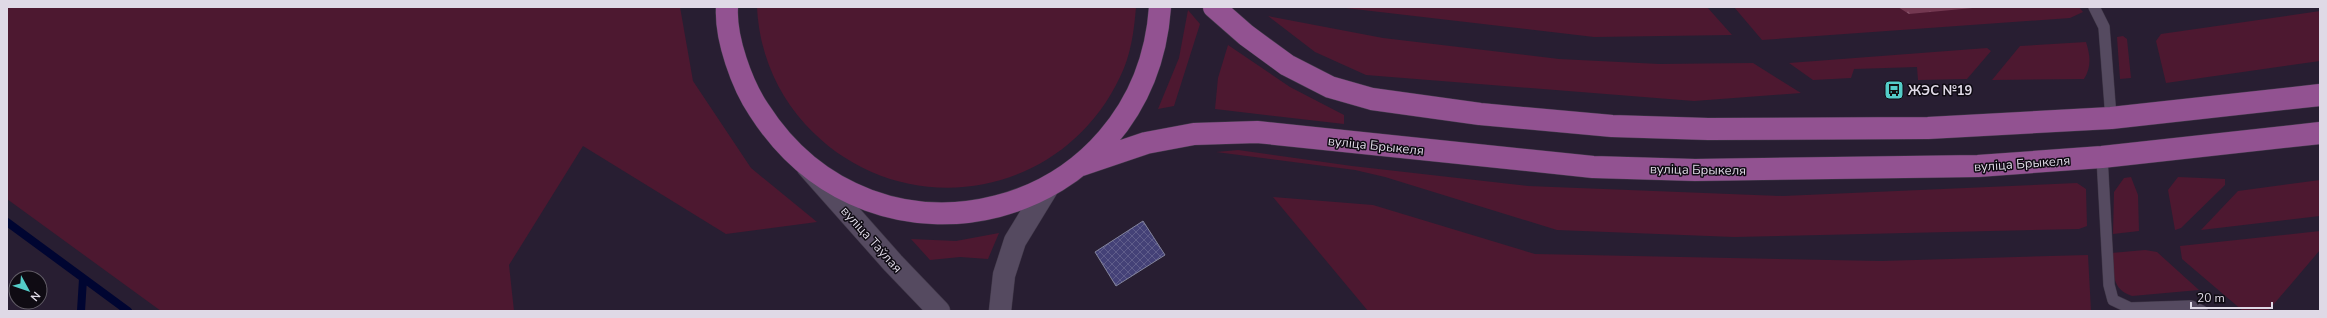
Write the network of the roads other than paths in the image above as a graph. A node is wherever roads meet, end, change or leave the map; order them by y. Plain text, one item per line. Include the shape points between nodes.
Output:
1 (1160, 7) edge
2 (1214, 7) edge
3 (2094, 7) edge
4 (726, 8) edge
5 (2320, 95) edge
6 (2111, 118) junction
7 (2320, 133) edge
8 (2102, 157) junction
9 (1082, 165) junction
10 (806, 166) junction
11 (1048, 187) junction
12 (939, 311) edge
13 (1000, 311) edge
14 (2202, 311) edge

1 - 9 main road via 1159,32 1149,70 1132,105 1110,137
2 - 6 main road via 1287,65 1330,87 1372,100 1480,114 1612,126 1708,129 1928,128
3 - 6 lane via 2104,27
4 - 10 main road via 734,54 750,96 774,134
5 - 6 main road
7 - 8 main road, вуліца Брыкеля
8 - 9 main road, вуліца Брыкеля via 1978,166 1703,170 1601,167 1257,132 1194,134 1146,143
8 - 14 lane via 2109,285 2113,300 2130,308 2191,306
9 - 11 main road
10 - 11 main road via 841,189 881,206 924,213 967,213 1009,204
10 - 12 main road, вуліца Таўлая
11 - 13 main road via 1015,242 1004,275

